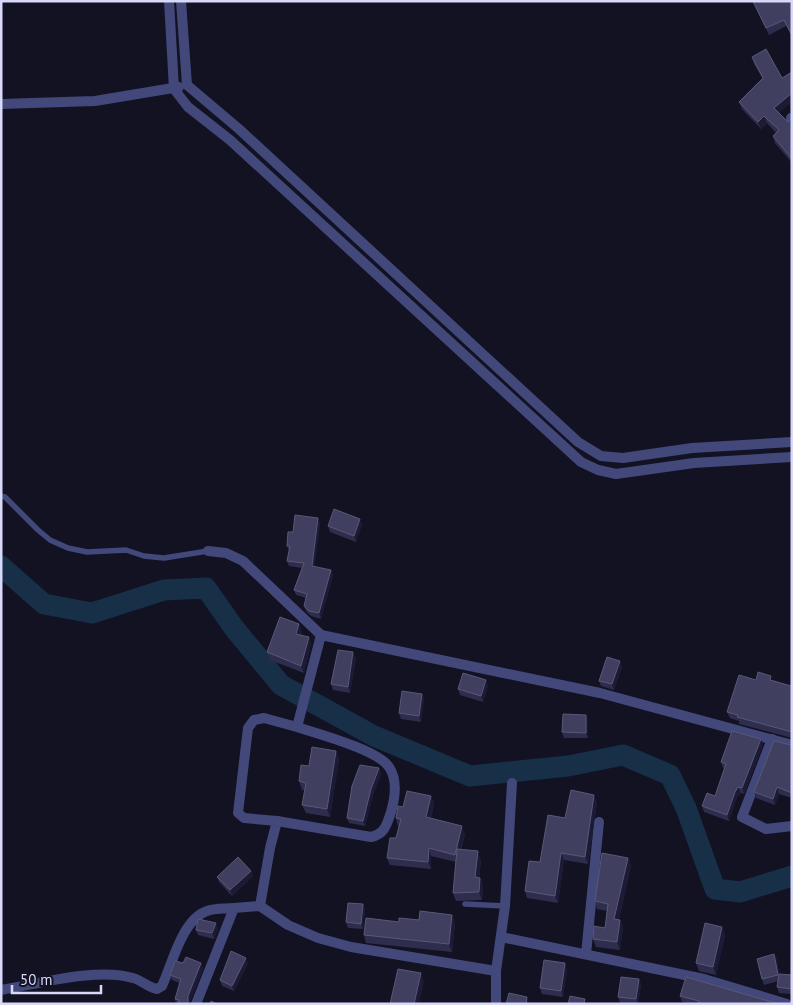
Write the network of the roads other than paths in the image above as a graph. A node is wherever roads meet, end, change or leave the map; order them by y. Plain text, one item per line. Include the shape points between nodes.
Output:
1 (169, 1) edge
2 (180, 1) edge
3 (187, 85) junction
4 (174, 89) junction
5 (1, 104) edge
6 (239, 129) junction
7 (230, 140) junction
8 (452, 326) junction
9 (441, 336) junction
10 (792, 442) edge
11 (692, 448) junction
12 (792, 457) edge
13 (694, 463) junction
14 (1, 496) edge
15 (208, 551) joint
16 (321, 635) junction
17 (298, 727) junction
18 (772, 739) junction
19 (792, 745) edge
20 (512, 783) dead end
21 (277, 822) junction
22 (599, 822) dead end
23 (792, 826) edge
24 (466, 904) dead end
25 (260, 906) junction
26 (504, 906) junction
27 (234, 908) junction
28 (501, 937) junction
29 (586, 954) junction
30 (496, 971) junction
31 (1, 990) edge
32 (782, 1003) edge
33 (196, 1004) edge
34 (496, 1004) edge
35 (787, 1004) edge

1 - 4 street
2 - 3 street
3 - 4 street
3 - 6 street
4 - 5 street via 95,100
4 - 7 street via 188,107
6 - 7 street
6 - 8 street
7 - 9 street
8 - 9 street
8 - 11 street via 565,431 601,456 623,458
9 - 13 street via 581,462 616,474
10 - 11 street
11 - 13 street
12 - 13 street
14 - 15 lane via 50,540 68,548 88,552 126,550 164,558
15 - 16 street via 226,553 243,561
16 - 17 street
16 - 18 street via 600,693
17 - 21 street via 264,718 254,720 248,728 238,813 244,818
17 - 21 street via 358,748 384,761 394,779 395,798 387,826 378,836
18 - 19 street
18 - 23 street via 742,817 766,829
20 - 26 street
21 - 25 street
22 - 29 street
24 - 26 lane
25 - 27 street
25 - 30 street via 295,928 351,948
26 - 28 street
27 - 31 street via 207,911 194,918 175,952 162,986 157,990 132,978 108,975 79,976
27 - 33 street
28 - 29 street
28 - 30 street
29 - 32 street via 704,979
30 - 34 street
32 - 35 street

